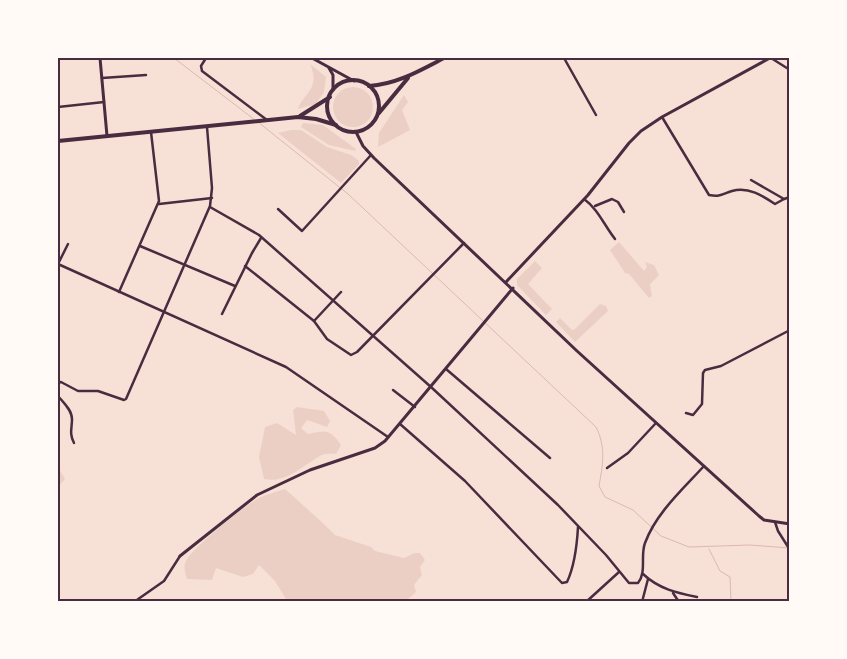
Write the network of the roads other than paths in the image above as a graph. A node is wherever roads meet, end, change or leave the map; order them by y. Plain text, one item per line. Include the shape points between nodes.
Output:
1 (100, 58) edge
2 (206, 58) edge
3 (312, 58) edge
4 (444, 58) edge
5 (564, 58) edge
6 (770, 58) edge
7 (329, 68) junction
8 (790, 70) edge
9 (146, 75) dead end
10 (410, 76) junction
11 (102, 78) junction
12 (354, 81) junction
13 (369, 86) junction
14 (333, 90) junction
15 (330, 97) junction
16 (104, 102) junction
17 (58, 106) edge
18 (378, 115) junction
19 (596, 115) dead end
20 (298, 117) junction
21 (662, 117) junction
22 (269, 120) junction
23 (336, 125) junction
24 (207, 127) junction
25 (151, 132) junction
26 (356, 132) junction
27 (107, 136) junction
28 (58, 141) edge
29 (371, 155) junction
30 (751, 180) dead end
31 (790, 196) edge
32 (212, 198) junction
33 (584, 199) junction
34 (784, 199) junction
35 (159, 204) junction
36 (594, 206) junction
37 (210, 207) junction
38 (278, 209) dead end
39 (624, 212) dead end
40 (262, 238) junction
41 (615, 239) dead end
42 (464, 243) junction
43 (68, 244) dead end
44 (140, 246) junction
45 (58, 265) edge
46 (185, 265) junction
47 (245, 266) junction
48 (506, 282) junction
49 (235, 286) junction
50 (512, 288) junction
51 (119, 292) junction
52 (341, 292) dead end
53 (333, 301) junction
54 (165, 311) junction
55 (222, 314) dead end
56 (314, 321) junction
57 (790, 330) edge
58 (373, 336) junction
59 (446, 369) junction
60 (58, 383) edge
61 (431, 387) junction
62 (393, 390) dead end
63 (58, 396) edge
64 (415, 407) junction
65 (686, 413) dead end
66 (656, 423) junction
67 (400, 424) junction
68 (388, 438) junction
69 (74, 442) dead end
70 (550, 458) dead end
71 (704, 466) junction
72 (607, 468) dead end
73 (775, 522) junction
74 (790, 524) edge
75 (578, 527) junction
76 (790, 550) edge
77 (180, 556) joint
78 (619, 572) junction
79 (643, 574) junction
80 (648, 579) junction
81 (672, 592) junction
82 (697, 597) dead end
83 (134, 602) edge
84 (586, 602) edge
85 (642, 602) edge
86 (679, 602) edge

1 - 11 street
2 - 22 street via 200,66 202,71
3 - 7 street
4 - 10 highway
5 - 19 street
6 - 8 street
6 - 21 street
7 - 12 street
7 - 14 street via 333,75
9 - 11 street
10 - 13 highway
10 - 18 highway
11 - 16 street
12 - 13 highway
12 - 14 highway
13 - 18 highway via 378,99
14 - 15 highway
15 - 20 highway
15 - 23 highway via 328,112
16 - 17 street
16 - 27 street
18 - 26 highway via 369,127
20 - 22 highway
20 - 23 highway
21 - 33 street via 629,143
21 - 34 street via 709,195 726,195 740,190 764,196 775,204
22 - 24 highway
23 - 26 highway
24 - 25 highway
24 - 32 street
25 - 27 highway
25 - 35 street
26 - 29 street
27 - 28 highway
29 - 38 street via 302,231
29 - 42 street
30 - 34 street
31 - 34 street
32 - 35 street
32 - 37 street
33 - 36 street
33 - 48 street
35 - 44 street
36 - 39 street via 612,199
36 - 41 street
37 - 40 street
37 - 46 street
40 - 47 street
40 - 53 street
42 - 48 street
42 - 58 street
43 - 45 street
44 - 46 street
44 - 51 street
45 - 51 street
46 - 49 street
46 - 54 street
47 - 49 street
47 - 56 street
48 - 50 street
49 - 55 street
50 - 59 street
50 - 66 street
51 - 54 street
52 - 53 street
53 - 56 street
53 - 58 street
54 - 60 street via 126,399 98,391 78,391
54 - 68 street via 286,367
56 - 58 street via 327,339 351,355
57 - 65 street via 721,366 705,370 702,404 693,415
58 - 61 street
59 - 61 street
59 - 70 street
61 - 64 street
61 - 75 street
62 - 64 street
63 - 69 street via 72,418 69,434
64 - 67 street
66 - 71 street
66 - 72 street via 628,453
67 - 68 street
67 - 75 street via 465,482 562,583 567,582 576,553
68 - 77 street via 374,448 318,467 257,495
71 - 73 street via 759,516
71 - 79 street via 654,526 643,552
73 - 74 street
73 - 76 street
75 - 78 street
77 - 83 street via 164,581
78 - 79 street via 633,585
78 - 84 street
79 - 80 street
80 - 81 street
80 - 85 street
81 - 82 street
81 - 86 street

